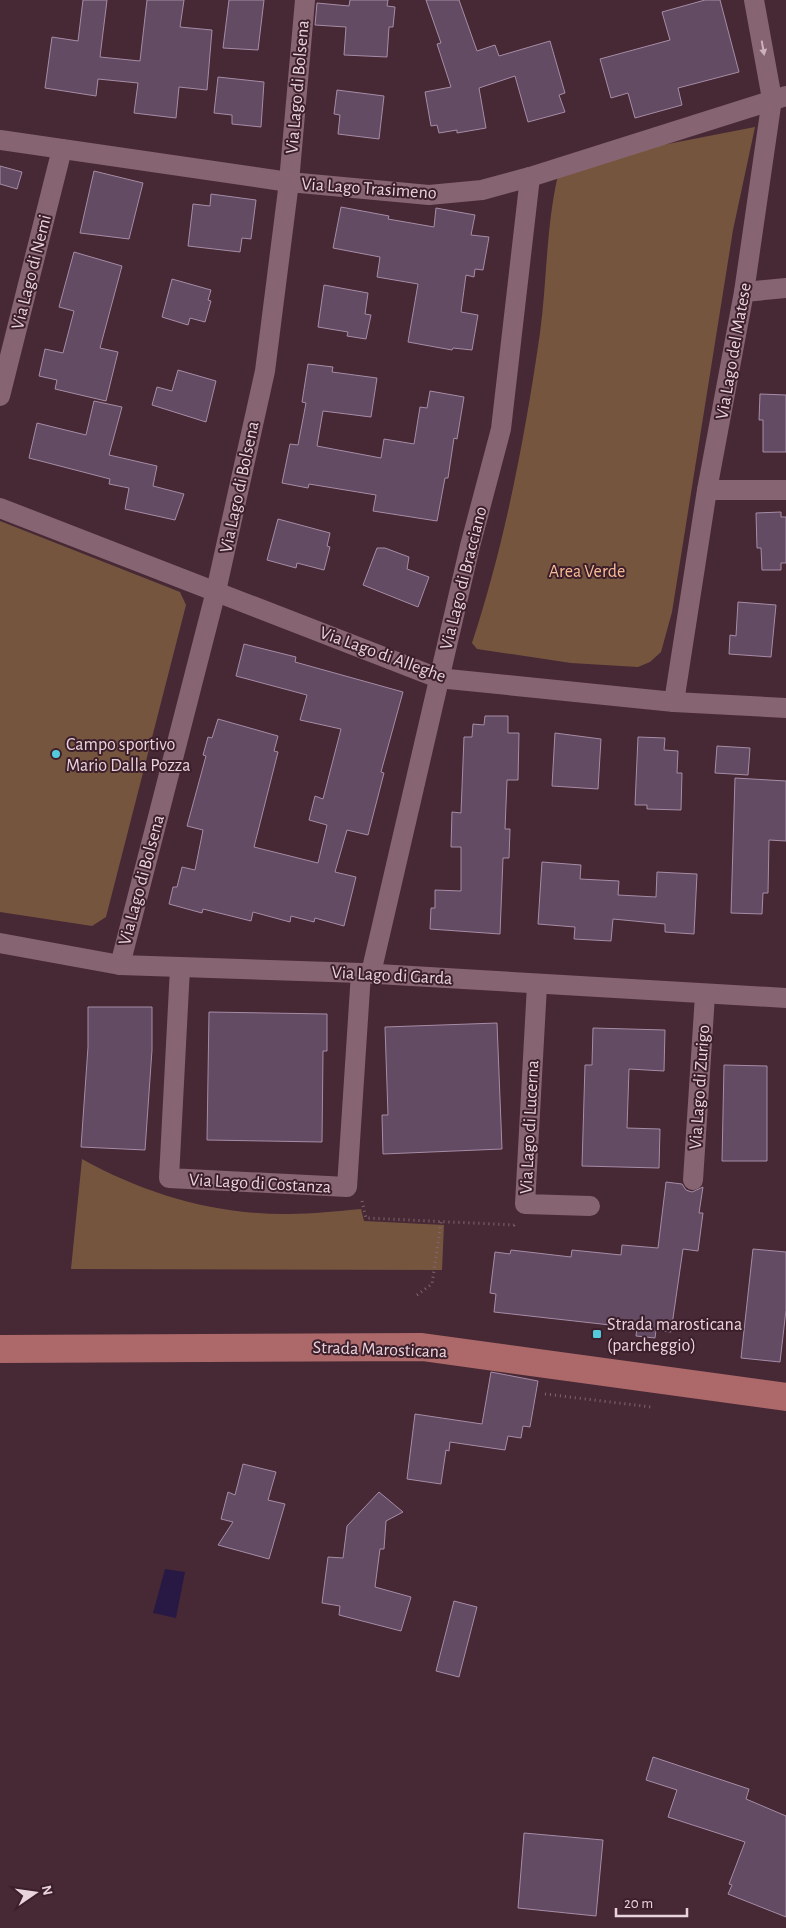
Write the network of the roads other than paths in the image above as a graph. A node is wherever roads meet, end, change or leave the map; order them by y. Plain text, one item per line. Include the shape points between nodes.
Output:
1 (305, 0) edge
2 (754, 0) edge
3 (779, 97) edge
4 (0, 140) edge
5 (62, 149) junction
6 (530, 177) junction
7 (289, 182) junction
8 (786, 288) edge
9 (744, 292) junction
10 (0, 396) edge
11 (707, 490) junction
12 (786, 490) edge
13 (0, 508) edge
14 (216, 592) junction
15 (438, 678) junction
16 (674, 702) junction
17 (786, 708) edge
18 (0, 943) edge
19 (120, 965) junction
20 (180, 968) junction
21 (366, 973) junction
22 (537, 985) junction
23 (705, 995) junction
24 (786, 998) edge
25 (693, 1180) dead end
26 (590, 1206) dead end
27 (0, 1349) edge
28 (786, 1397) edge

1 - 7 street, Via Lago di Bolsena
2 -> 3 street, Via Lago del Matese
3 - 6 street, Via Lago Trasimeno
3 - 9 street, Via Lago del Matese
4 - 5 street, Via Lago Trasimeno
5 - 7 street, Via Lago Trasimeno
5 - 10 street, Via Lago di Nemi
6 - 7 street, Via Lago Trasimeno via 482,190 429,196
6 - 15 street, Via Lago di Bracciano via 500,429
7 - 14 street, Via Lago di Bolsena via 265,371
8 - 9 street
9 - 11 street, Via Lago del Matese
11 - 12 street
11 - 16 street, Via Lago del Matese
13 - 14 street, Via Lago di Alleghe
14 - 15 street, Via Lago di Alleghe
14 - 19 street, Via Lago di Bolsena
15 - 16 street, Via Lago di Alleghe
15 - 21 street, Via Lago di Bracciano
16 - 17 street, Via Lago di Alleghe
18 - 19 street, Via Lago di Garda
19 - 20 street, Via Lago di Garda
20 - 21 street, Via Lago di Garda
20 - 21 street, Via Lago di Costanza via 169,1178 346,1187
21 - 22 street, Via Lago di Garda
22 - 23 street, Via Lago di Garda
22 - 26 street, Via Lago di Lucerna via 525,1204
23 - 24 street, Via Lago di Garda
23 - 25 street, Via Lago di Zurigo
27 - 28 main road, Strada Marosticana via 422,1347

